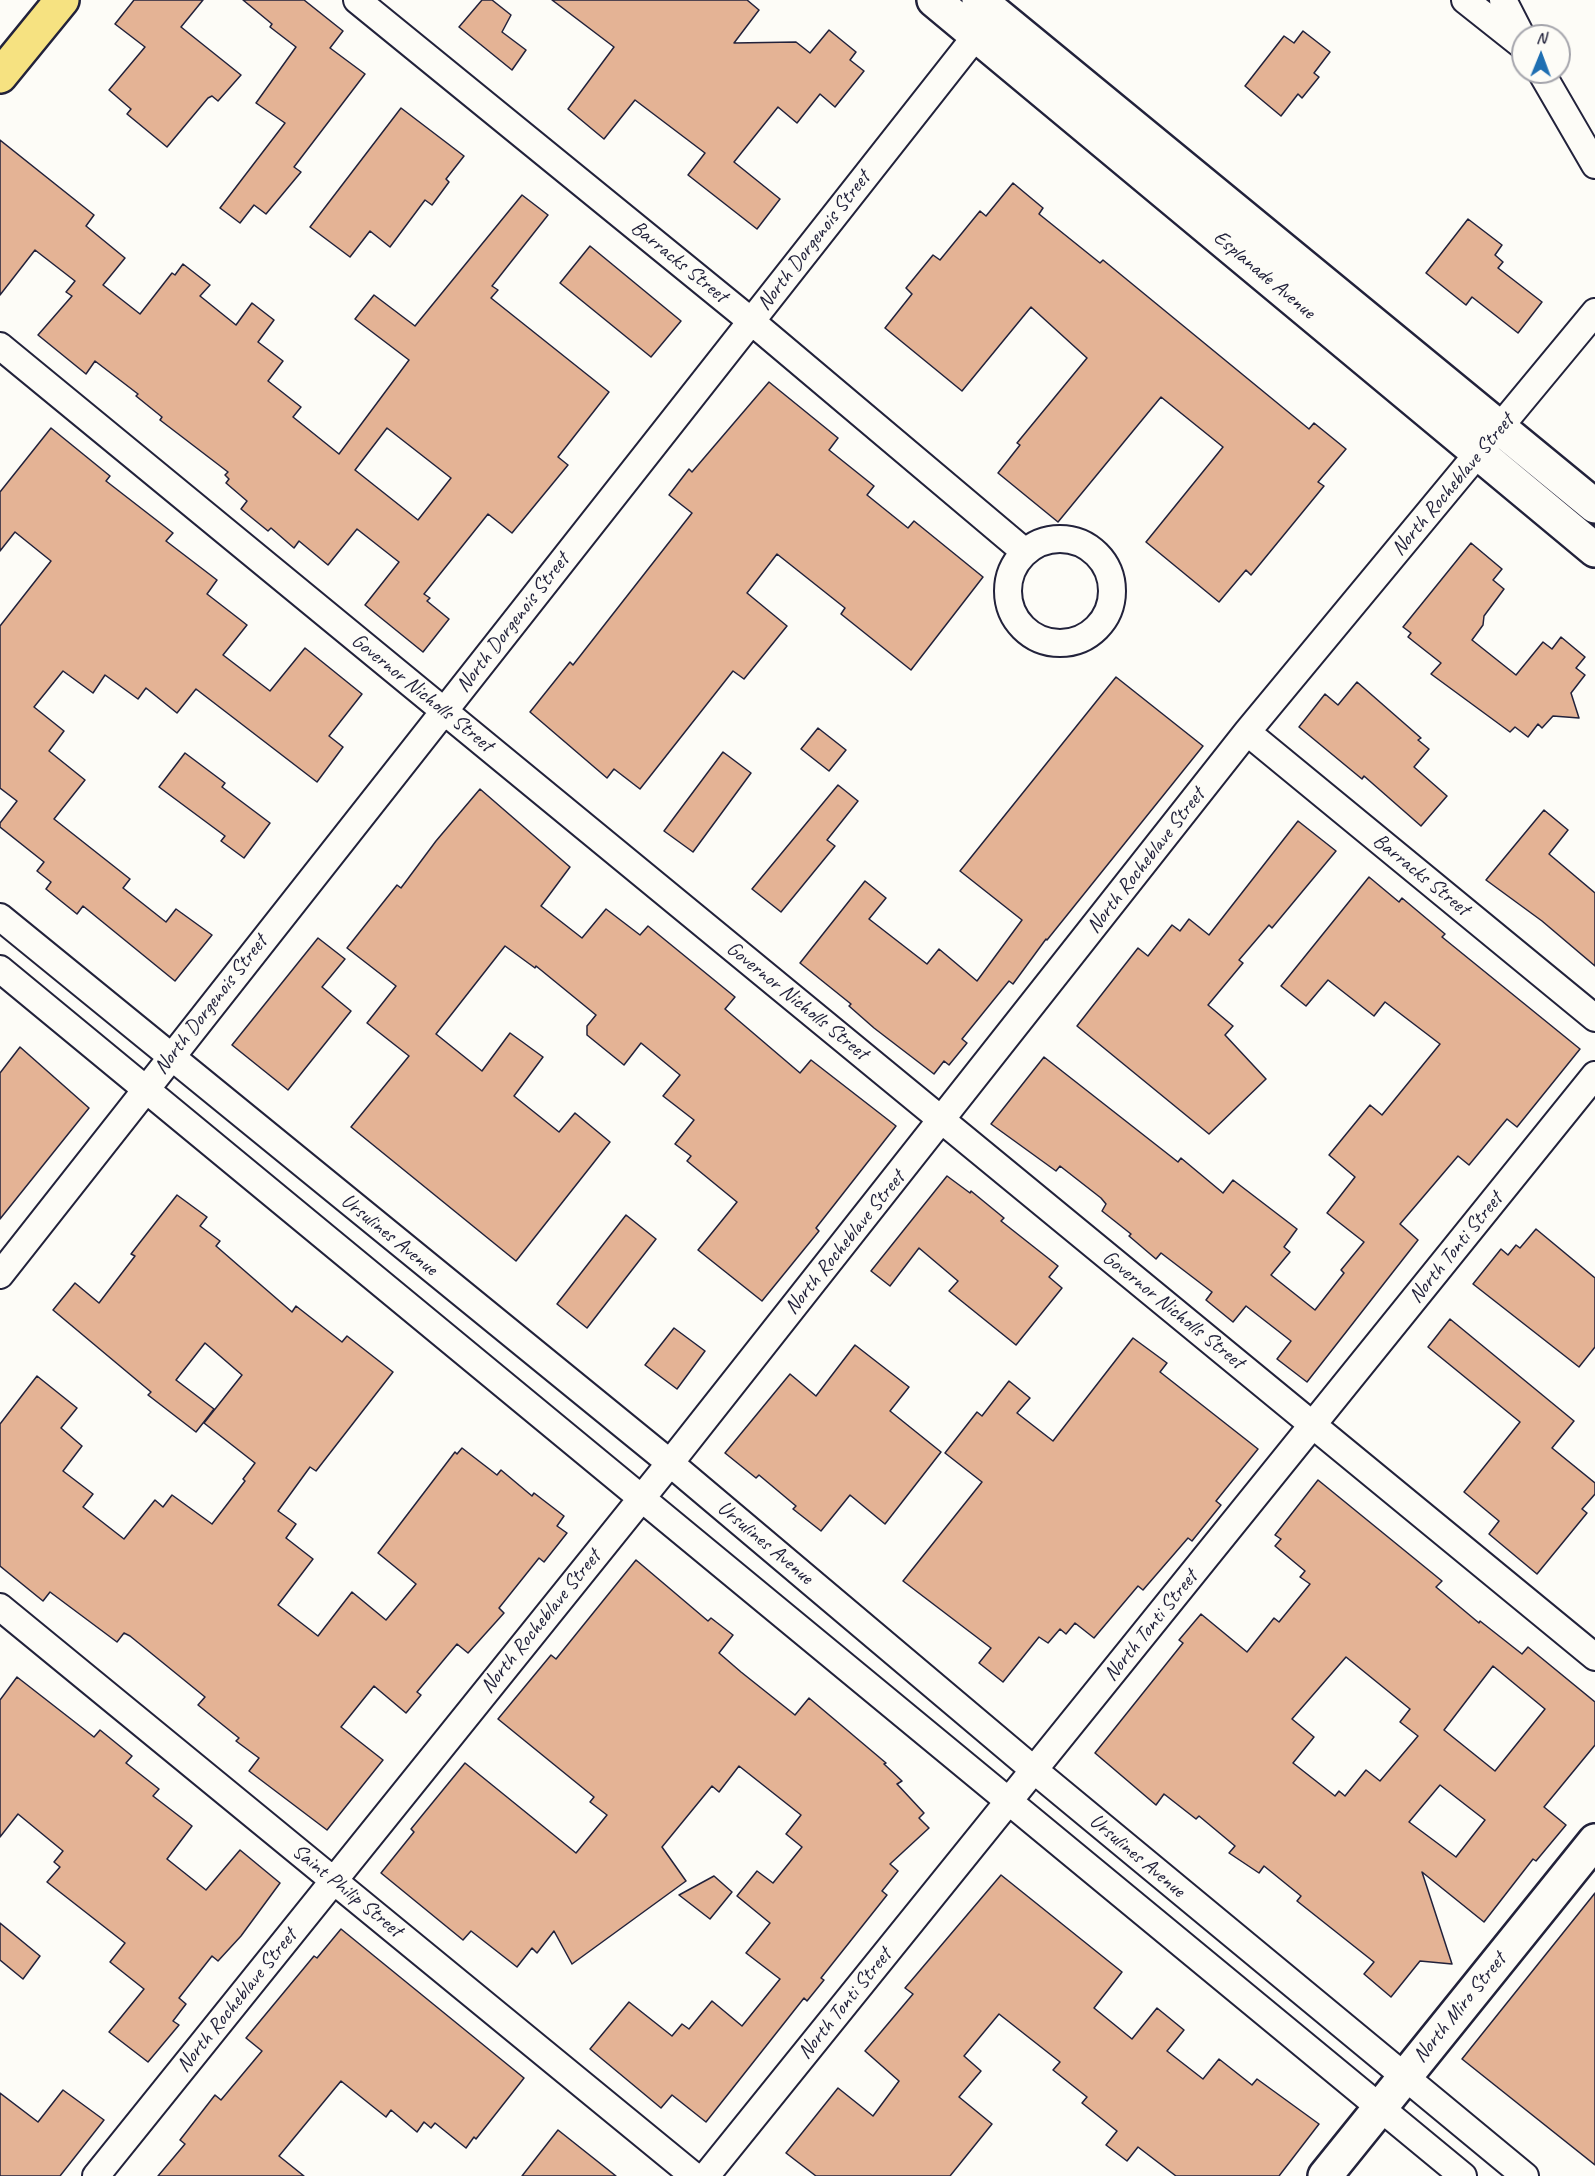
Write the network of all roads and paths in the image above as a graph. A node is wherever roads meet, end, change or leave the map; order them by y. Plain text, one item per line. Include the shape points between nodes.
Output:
1 (62, 0) edge
2 (357, 0) edge
3 (934, 0) edge
4 (1465, 0) edge
5 (1503, 0) edge
6 (988, 12) edge
7 (1515, 24) edge
8 (1511, 36) edge
9 (0, 76) edge
10 (1548, 84) edge
11 (1595, 165) edge
12 (1595, 312) edge
13 (751, 321) junction
14 (0, 346) edge
15 (1501, 429) junction
16 (1479, 453) junction
17 (1595, 506) edge
18 (1595, 550) edge
19 (1025, 552) junction
20 (444, 711) junction
21 (1247, 732) junction
22 (0, 917) edge
23 (0, 969) edge
24 (1595, 1018) edge
25 (170, 1057) junction
26 (1595, 1076) edge
27 (145, 1089) junction
28 (942, 1120) junction
29 (0, 1275) edge
30 (1313, 1425) junction
31 (670, 1463) junction
32 (641, 1498) junction
33 (0, 1607) edge
34 (1595, 1657) edge
35 (1034, 1770) junction
36 (1008, 1803) junction
37 (1595, 1841) edge
38 (334, 1881) junction
39 (1405, 2078) junction
40 (1380, 2108) junction
41 (96, 2176) edge
42 (694, 2176) edge
43 (706, 2176) edge
44 (1325, 2176) edge
45 (1463, 2176) edge
46 (1524, 2176) edge

1 - 9 main road
2 - 13 street, Barracks Street
3 - 6 street, Esplanade Avenue
4 - 8 street
5 - 7 street
6 - 13 street, North Dorgenois Street
6 - 15 street, Esplanade Avenue
6 - 16 street, Esplanade Avenue
10 - 11 street
12 - 15 street, North Rocheblave Street
13 - 19 street, Barracks Street
13 - 20 street, North Dorgenois Street
14 - 20 street, Governor Nicholls Street
15 - 16 street, North Rocheblave Street
15 - 17 street, Esplanade Avenue
16 - 18 street, Esplanade Avenue
16 - 21 street, North Rocheblave Street
19 - 19 street via 1008,580 1008,597 1020,626 1048,642 1065,643 1081,639 1095,629 1106,615 1112,597 1107,572 1092,550 1058,539
20 - 25 street, North Dorgenois Street
20 - 28 street, Governor Nicholls Street
21 - 24 street, Barracks Street
21 - 28 street, North Rocheblave Street
22 - 25 street, Ursulines Avenue
23 - 27 street, Ursulines Avenue
25 - 27 street, North Dorgenois Street
25 - 31 street, Ursulines Avenue
26 - 30 street, North Tonti Street
27 - 29 street, North Dorgenois Street
27 - 32 street, Ursulines Avenue
28 - 30 street, Governor Nicholls Street
28 - 31 street, North Rocheblave Street
30 - 34 street, Governor Nicholls Street
30 - 35 street, North Tonti Street
31 - 32 street, North Rocheblave Street
31 - 35 street, Ursulines Avenue
32 - 36 street, Ursulines Avenue
32 - 38 street, North Rocheblave Street
33 - 38 street, Saint Philip Street
35 - 36 street, North Tonti Street
35 - 39 street, Ursulines Avenue
36 - 40 street, Ursulines Avenue
36 - 43 street, North Tonti Street
37 - 39 street, North Miro Street
38 - 41 street, North Rocheblave Street
38 - 42 street, Saint Philip Street
39 - 40 street, North Miro Street
39 - 46 street, Ursulines Avenue
40 - 44 street, North Miro Street
40 - 45 street, Ursulines Avenue

